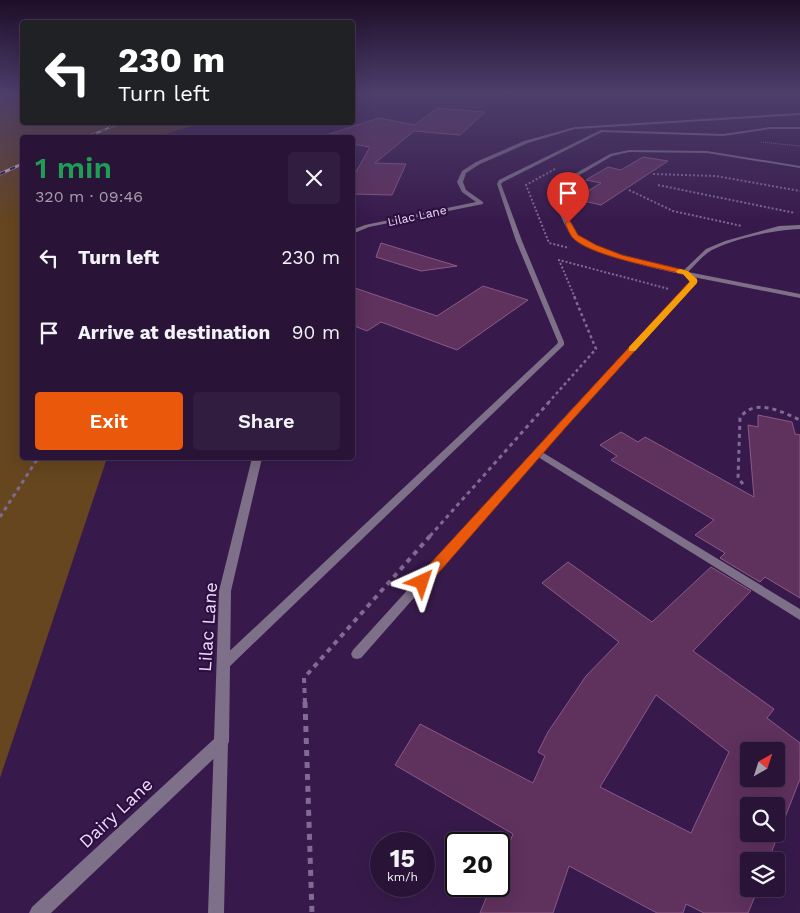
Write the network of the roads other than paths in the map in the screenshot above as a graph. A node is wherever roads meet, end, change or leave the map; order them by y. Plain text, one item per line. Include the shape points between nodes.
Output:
1 (544, 137) edge
2 (590, 137) edge
3 (800, 167) edge
4 (800, 227) edge
5 (355, 231) edge
6 (685, 272) junction
7 (800, 296) edge
8 (537, 453) junction
9 (257, 460) edge
10 (800, 614) edge
11 (357, 654) dead end
12 (223, 665) junction
13 (221, 742) junction
14 (38, 913) edge
15 (216, 913) edge

1 - 5 street, Lilac Lane via 478,163 464,172 460,182 464,191 482,203
2 - 12 lane via 499,184 560,345
3 - 6 lane via 706,152 629,150 611,155 557,186 554,195 575,236 620,257
4 - 6 lane via 779,228 727,242 708,250
6 - 7 lane
6 - 8 lane via 694,283
8 - 10 lane
8 - 11 lane
9 - 12 street, Lilac Lane via 226,591
12 - 13 street, Lilac Lane
13 - 14 street, Dairy Lane
13 - 15 lane

